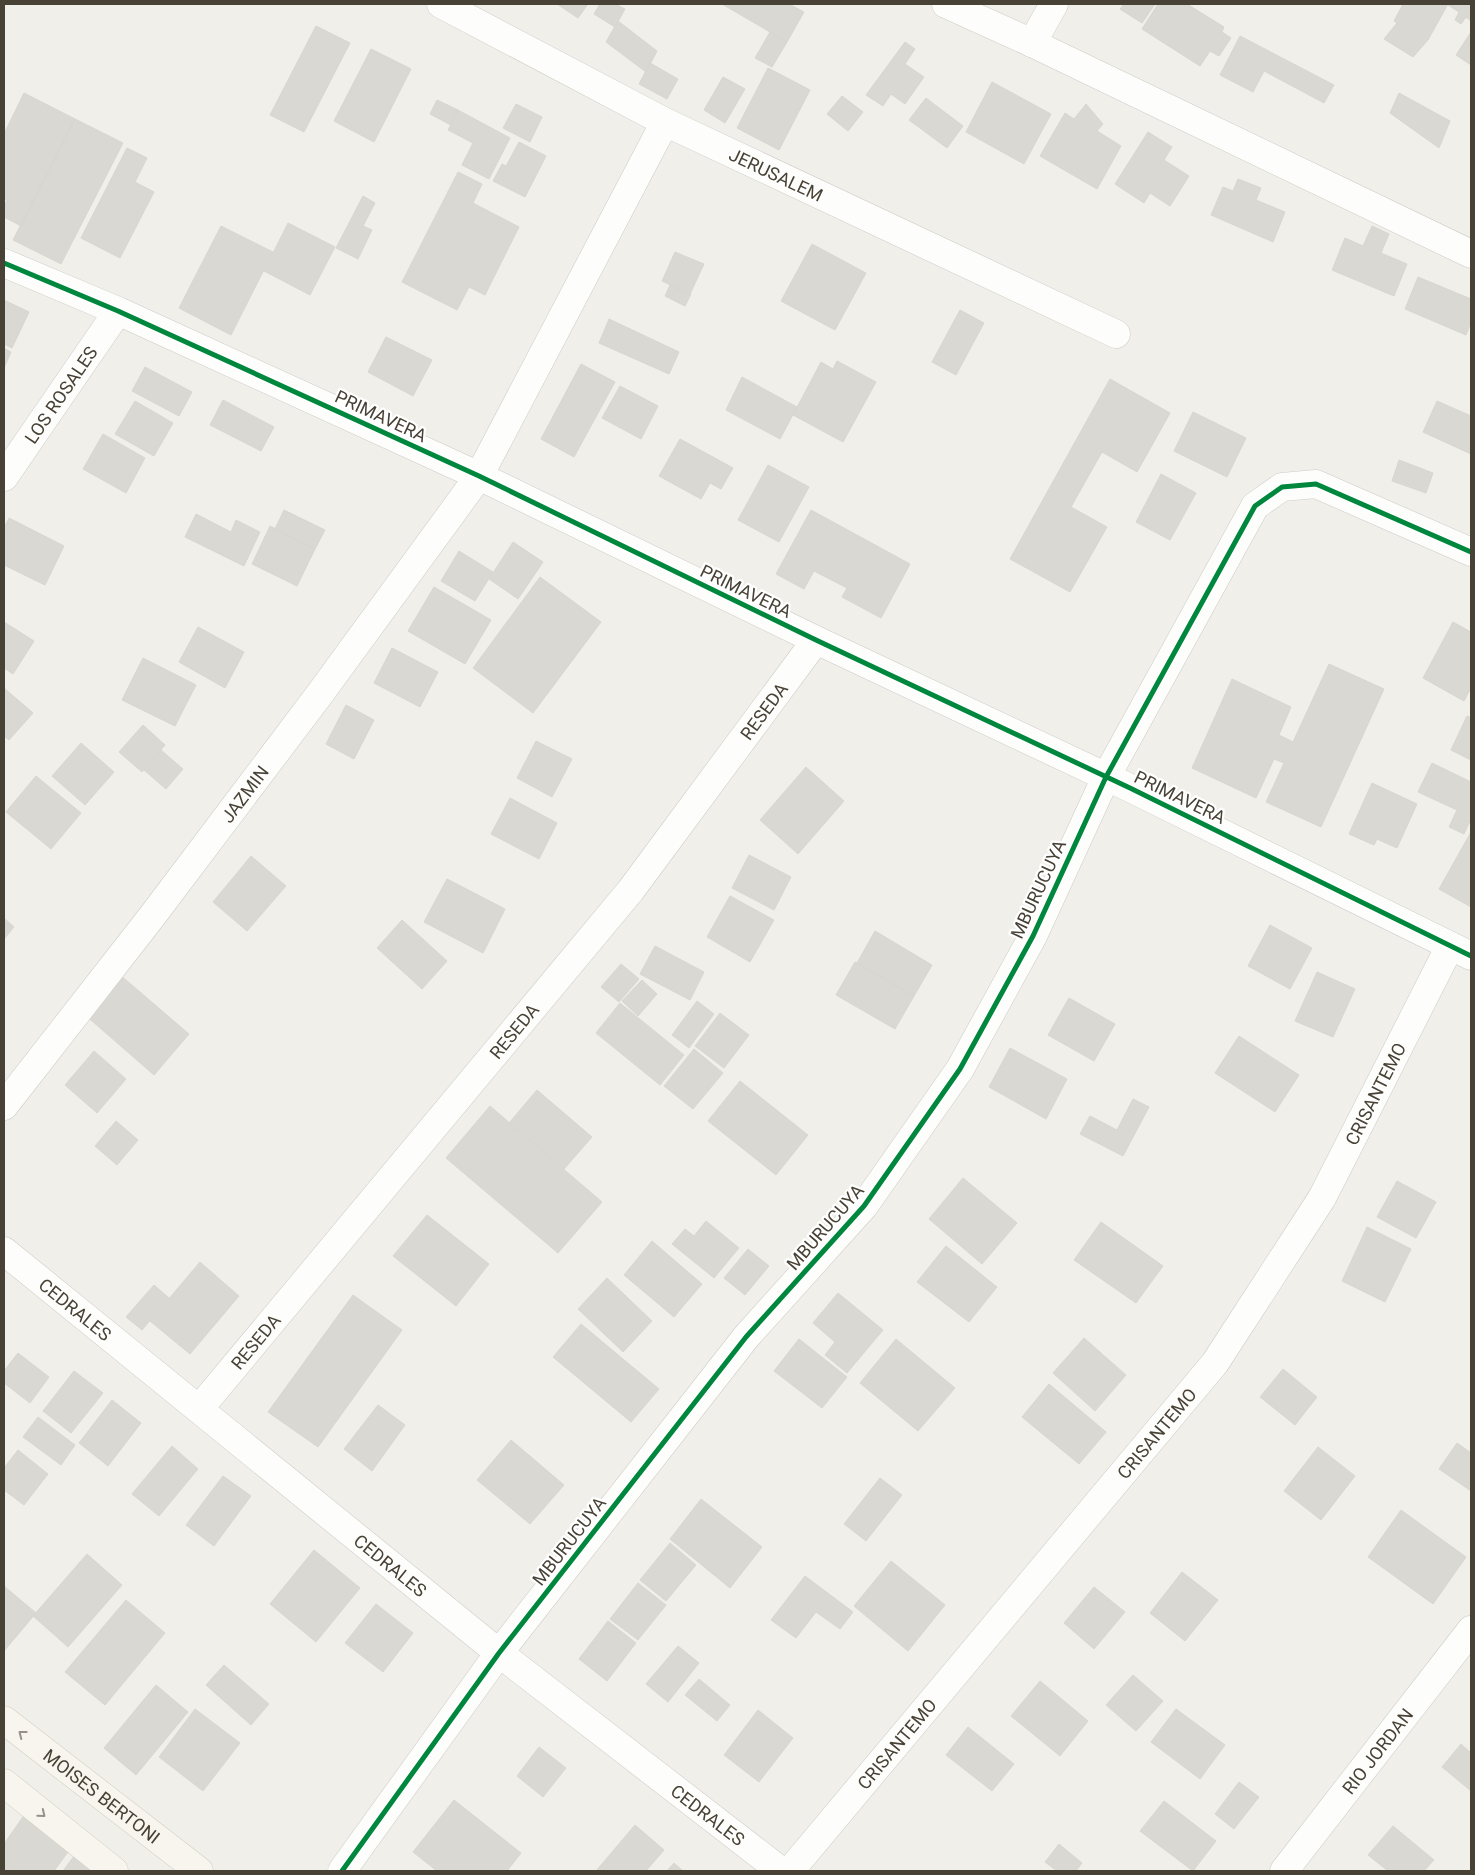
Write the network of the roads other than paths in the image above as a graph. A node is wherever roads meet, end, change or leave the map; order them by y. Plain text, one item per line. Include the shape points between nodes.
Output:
1 (441, 4) edge
2 (946, 4) edge
3 (1054, 4) edge
4 (1032, 42) junction
5 (665, 122) junction
6 (1471, 254) edge
7 (4, 263) edge
8 (118, 311) junction
9 (1116, 334) dead end
10 (479, 476) junction
11 (4, 477) edge
12 (1471, 552) edge
13 (816, 640) junction
14 (1106, 777) junction
15 (1461, 951) edge
16 (4, 1106) edge
17 (4, 1251) edge
18 (199, 1410) junction
19 (1471, 1630) edge
20 (499, 1653) junction
21 (4, 1720) edge
22 (4, 1783) edge
23 (114, 1871) edge
24 (199, 1871) edge
25 (342, 1871) edge
26 (781, 1871) edge
27 (790, 1871) edge
28 (1284, 1871) edge

1 - 5 street, JERUSALEM
2 - 4 street
3 - 4 street
4 - 6 street
5 - 9 street, JERUSALEM
5 - 10 street, JAZMIN
7 - 8 street, PRIMAVERA
8 - 10 street, PRIMAVERA
8 - 11 street, LOS ROSALES
10 - 13 street, PRIMAVERA
10 - 16 street, JAZMIN via 311,706
12 - 14 street, MBURUCUYA via 1316,484 1282,487 1255,506
13 - 14 street, PRIMAVERA
13 - 18 street, RESEDA via 632,890
14 - 15 street, PRIMAVERA
14 - 20 street, MBURUCUYA via 1033,936 960,1069 864,1206 746,1337
15 - 27 street, CRISANTEMO via 1322,1198 1215,1363
17 - 18 street, CEDRALES
18 - 20 street, CEDRALES
19 - 28 street, RIO JORDAN
20 - 25 street, MBURUCUYA
20 - 26 street, CEDRALES
24 -> 21 street, MOISES BERTONI
22 -> 23 street

